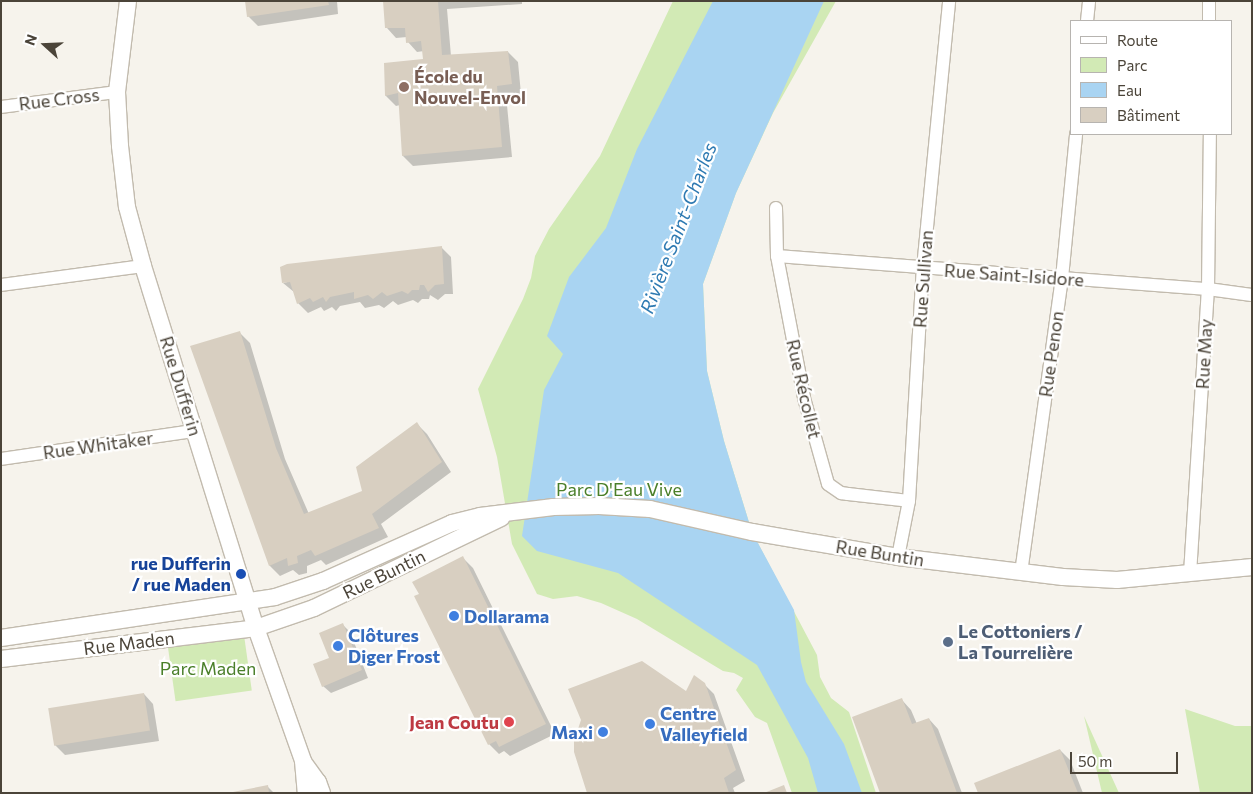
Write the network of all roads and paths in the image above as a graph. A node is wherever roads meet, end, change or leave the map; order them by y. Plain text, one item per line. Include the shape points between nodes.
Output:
1 (128, 1) edge
2 (949, 1) edge
3 (1089, 1) edge
4 (1209, 1) edge
5 (1087, 20) edge
6 (1209, 20) edge
7 (117, 92) junction
8 (1, 106) edge
9 (1076, 135) edge
10 (1210, 135) edge
11 (776, 208) dead end
12 (777, 256) junction
13 (143, 266) junction
14 (923, 268) junction
15 (1062, 278) junction
16 (1, 285) edge
17 (1208, 289) junction
18 (1252, 295) edge
19 (194, 431) junction
20 (1, 459) edge
21 (909, 501) junction
22 (516, 512) junction
23 (898, 557) junction
24 (1252, 567) edge
25 (1021, 573) junction
26 (1190, 574) junction
27 (248, 601) junction
28 (256, 628) junction
29 (1, 638) edge
30 (1, 659) edge
31 (303, 761) junction
32 (306, 793) edge
33 (322, 793) edge

1 - 7 street, Rue Dufferin
2 - 14 street, Rue Sullivan
3 - 5 street
4 - 6 street
7 - 8 street, Rue Cross
7 - 13 street, Rue Dufferin via 127,207
9 - 15 street, Rue Penon
10 - 17 street, Rue May
11 - 12 street, Rue Récollet
12 - 14 street, Rue Saint-Isidore
12 - 21 street, Rue Récollet via 804,398 828,484 841,493
13 - 16 street
13 - 19 street, Rue Dufferin
14 - 15 street, Rue Saint-Isidore
14 - 21 street, Rue Sullivan
15 - 17 street, Rue Saint-Isidore
15 - 25 street, Rue Penon
17 - 18 street, Rue Saint-Isidore
17 - 26 street, Rue May
19 - 20 street, Rue Whitaker
19 - 27 street, Rue Dufferin
21 - 23 street, Rue Sullivan
22 - 23 street, Rue Buntin via 553,507 650,509 752,532
22 - 27 street, Rue Buntin via 452,523 300,590
22 - 28 street, Rue Buntin via 314,608
23 - 25 street, Rue Buntin
24 - 26 street, Rue Buntin
25 - 26 street, Rue Buntin via 1117,580
27 - 28 street, Rue Dufferin
27 - 29 street, Rue Maden
28 - 30 street, Rue Maden
28 - 31 street, Rue Dufferin
31 - 32 street, Rue Dufferin
31 - 33 street, Rue Dufferin

